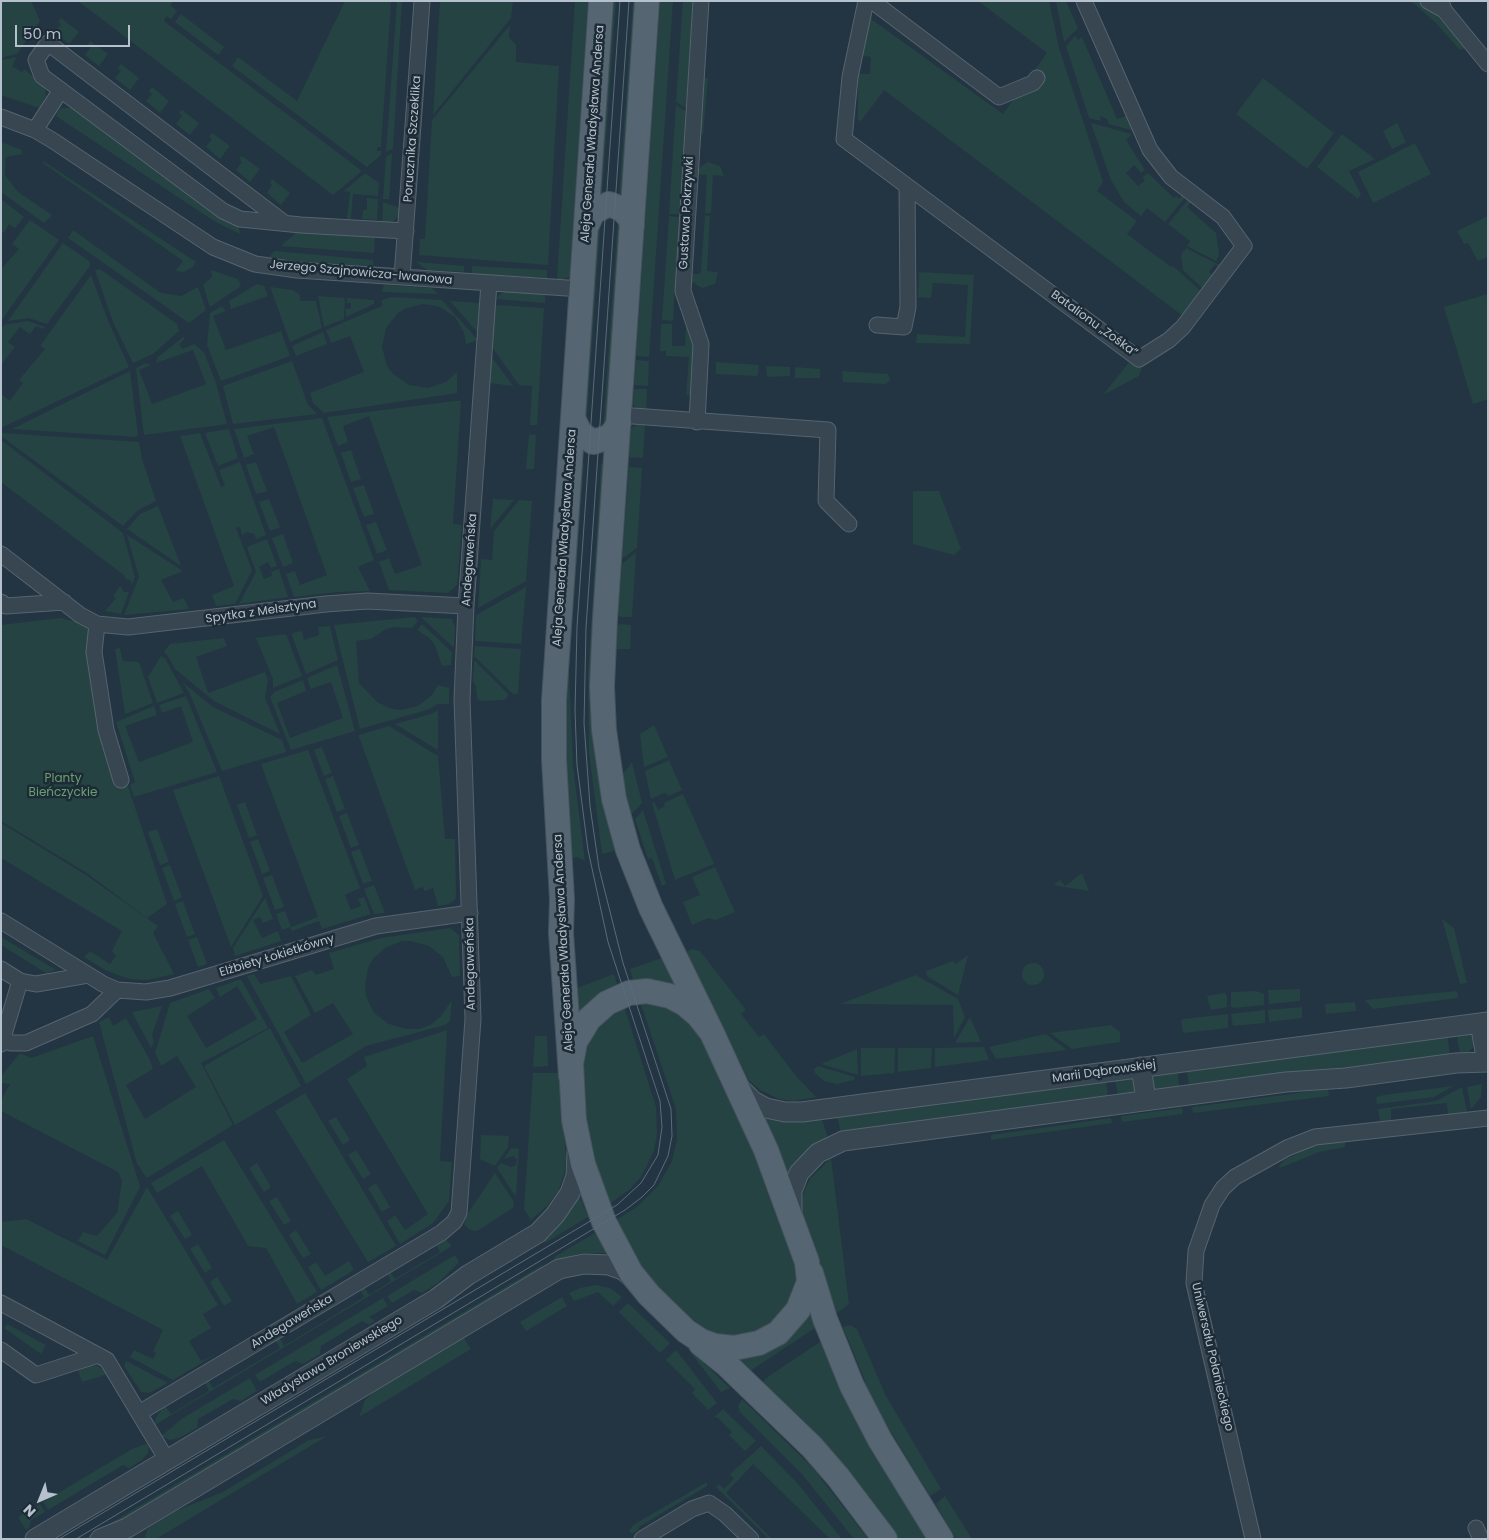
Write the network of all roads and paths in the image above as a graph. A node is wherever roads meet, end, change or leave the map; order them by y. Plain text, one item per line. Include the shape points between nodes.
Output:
1 (422, 1) edge
2 (601, 1) edge
3 (647, 1) edge
4 (701, 1) edge
5 (866, 1) edge
6 (872, 1) edge
7 (1084, 1) edge
8 (1428, 1) edge
9 (1443, 6) edge
10 (1488, 64) edge
11 (1037, 78) dead end
12 (61, 90) junction
13 (1, 117) edge
14 (35, 130) junction
15 (907, 186) junction
16 (283, 222) junction
17 (586, 225) junction
18 (632, 226) junction
19 (406, 231) junction
20 (402, 277) junction
21 (489, 283) junction
22 (582, 288) junction
23 (878, 325) dead end
24 (573, 418) junction
25 (619, 419) junction
26 (698, 422) junction
27 (849, 524) dead end
28 (1, 554) edge
29 (1, 602) edge
30 (64, 602) junction
31 (466, 606) junction
32 (97, 624) junction
33 (121, 780) dead end
34 (470, 913) junction
35 (1, 921) edge
36 (1, 969) edge
37 (88, 975) junction
38 (20, 981) junction
39 (117, 990) junction
40 (1484, 1022) edge
41 (712, 1033) junction
42 (3, 1042) edge
43 (1487, 1062) edge
44 (1141, 1067) junction
45 (572, 1076) junction
46 (733, 1077) junction
47 (1146, 1100) junction
48 (1488, 1118) edge
49 (577, 1143) junction
50 (795, 1227) junction
51 (807, 1262) junction
52 (640, 1285) junction
53 (1, 1303) edge
54 (686, 1331) junction
55 (1, 1350) edge
56 (98, 1354) junction
57 (139, 1413) junction
58 (167, 1460) junction
59 (130, 1533) edge
60 (35, 1539) edge
61 (100, 1539) edge
62 (642, 1539) edge
63 (751, 1539) edge
64 (885, 1539) edge
65 (941, 1539) edge
66 (1253, 1539) edge

1 - 19 street, Porucznika Szczeklika
2 - 17 main road, Aleja Generała Władysława Andersa
3 - 18 main road
4 - 26 street, Gustawa Pokrzywki via 683,292 701,344
5 - 15 street, Batalionu „Zośka” via 850,77 844,139
6 - 11 street via 999,97 1033,83
7 - 15 street, Batalionu „Zośka” via 1150,150 1171,177 1224,217 1244,246 1183,327 1139,359
8 - 9 street
9 - 10 street
12 - 14 street
12 - 16 street via 223,211 240,219
12 - 16 street via 42,76 36,60 48,43
13 - 14 street, Jerzego Szajnowicza-Iwanowa
14 - 20 street, Jerzego Szajnowicza-Iwanowa via 222,250 268,266
15 - 23 street via 908,307 904,327
16 - 19 street
17 - 18 main road via 593,212 609,204 622,209
17 - 22 main road, Aleja Generała Władysława Andersa
18 - 25 main road
19 - 20 street, Porucznika Szczeklika
20 - 21 street, Jerzego Szajnowicza-Iwanowa
21 - 22 street, Jerzego Szajnowicza-Iwanowa
21 - 31 street, Andegaweńska
22 - 24 main road, Aleja Generała Władysława Andersa
24 - 25 main road via 580,433 593,442 608,437 616,430
24 - 45 main road, Aleja Generała Władysława Andersa via 553,731 561,933
25 - 26 street
25 - 41 main road via 602,663 607,757 619,823 631,859 651,908
26 - 27 street via 828,430 826,501
28 - 30 street, Spytka z Melsztyna
29 - 30 street via 6,606
30 - 32 street, Spytka z Melsztyna
31 - 32 street, Spytka z Melsztyna via 367,601 148,627
31 - 34 street, Andegaweńska via 462,752
32 - 33 street via 94,652 106,730
34 - 39 street, Elżbiety Łokietkówny via 376,926 170,988 146,992
34 - 57 street, Andegaweńska via 472,1019 461,1205 457,1218 441,1233
35 - 37 street, Elżbiety Łokietkówny
36 - 38 street
37 - 38 street via 36,984
37 - 39 street, Elżbiety Łokietkówny
38 - 42 street
39 - 42 street via 92,1014 26,1043
40 - 43 street
40 - 44 street, Marii Dąbrowskiej
41 - 45 main road via 693,1009 677,1000 647,991 624,995 603,1006 584,1025 573,1048
41 - 46 main road
43 - 47 street
44 - 46 street, Marii Dąbrowskiej via 794,1112 766,1108 753,1101
44 - 47 street
45 - 49 main road
46 - 50 main road via 766,1150
47 - 50 street via 835,1143 811,1159 795,1179 791,1205
48 - 66 street, Uniwersału Połanieckiego via 1315,1137 1287,1148 1236,1177 1212,1204 1196,1251 1194,1283
49 - 52 main road via 604,1222
49 - 58 street, Władysława Broniewskiego via 574,1185 562,1208 538,1233 468,1275 436,1299
50 - 51 main road
51 - 54 main road via 809,1282 802,1302 789,1323 771,1338 728,1348 708,1344
51 - 65 main road via 825,1319 852,1386 880,1440
52 - 54 main road
52 - 59 street via 623,1270 609,1266 584,1264 559,1269
53 - 56 street
54 - 64 main road via 727,1365 812,1447
55 - 56 street via 36,1375
56 - 57 street via 107,1360
57 - 58 street
58 - 60 street, Władysława Broniewskiego
59 - 61 street
62 - 63 street via 692,1509 709,1503

